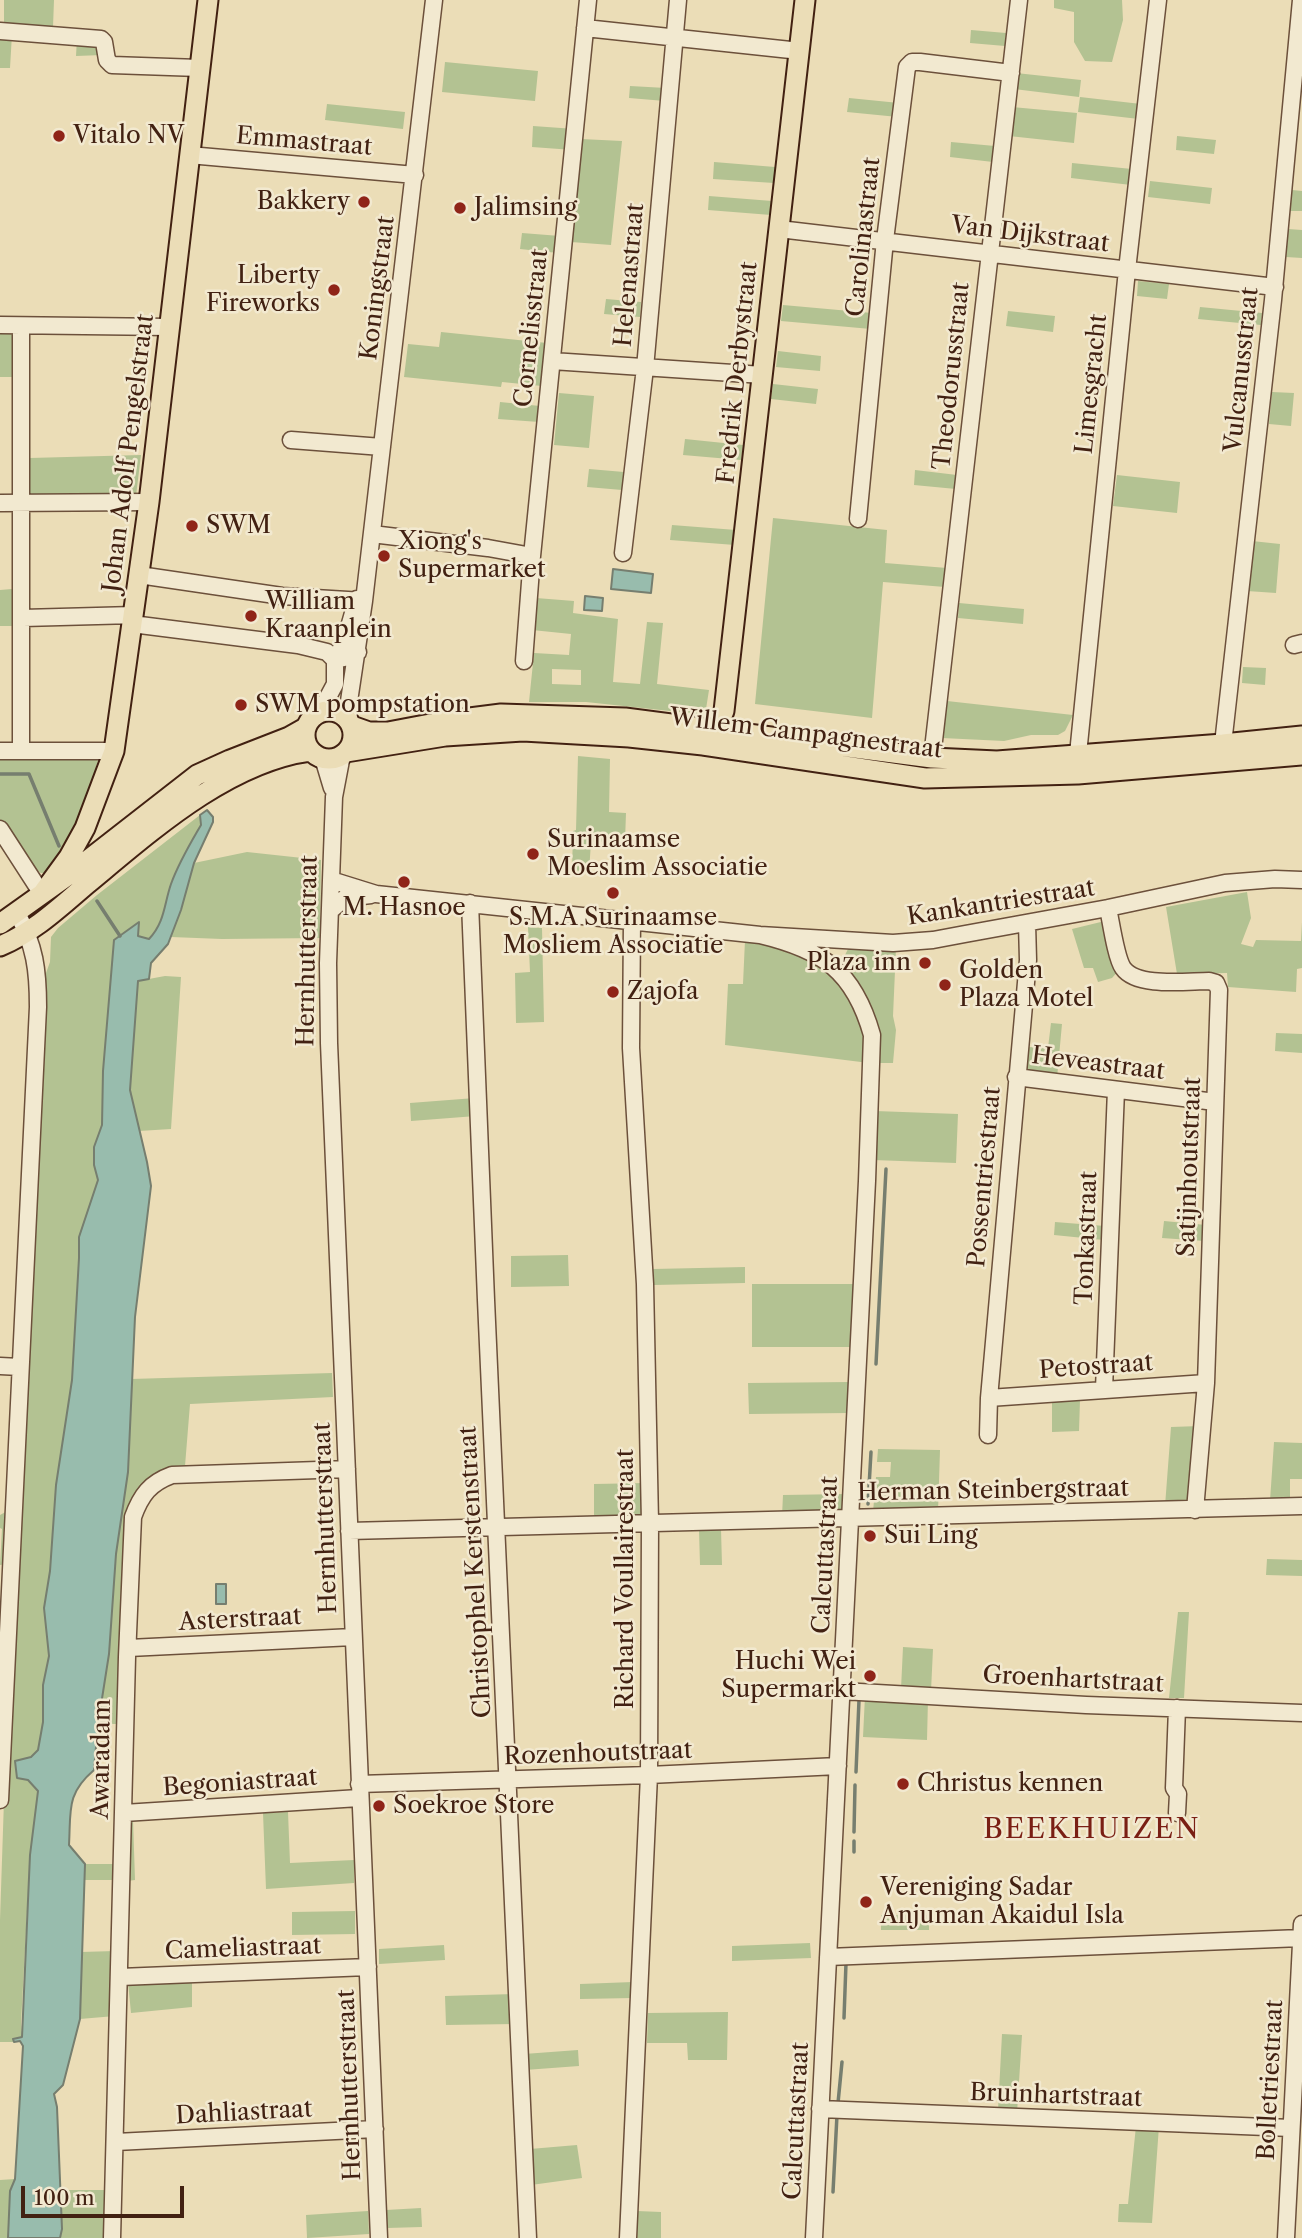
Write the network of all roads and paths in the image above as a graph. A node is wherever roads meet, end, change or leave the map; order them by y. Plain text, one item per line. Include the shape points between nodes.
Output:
1 (208, 0) edge
2 (434, 0) edge
3 (588, 0) edge
4 (678, 0) edge
5 (805, 0) edge
6 (1019, 0) edge
7 (1158, 0) edge
8 (1301, 0) edge
9 (585, 28) junction
10 (0, 31) edge
11 (673, 39) junction
12 (800, 51) junction
13 (199, 68) junction
14 (1011, 73) junction
15 (189, 155) junction
16 (415, 175) junction
17 (779, 229) junction
18 (885, 240) junction
19 (989, 253) junction
20 (1127, 271) junction
21 (1275, 287) junction
22 (0, 326) edge
23 (21, 326) junction
24 (169, 327) junction
25 (552, 361) junction
26 (645, 368) junction
27 (764, 375) junction
28 (291, 440) dead end
29 (382, 446) junction
30 (0, 502) edge
31 (20, 502) junction
32 (149, 502) junction
33 (858, 519) dead end
34 (372, 534) junction
35 (622, 553) dead end
36 (532, 556) junction
37 (139, 575) junction
38 (360, 601) junction
39 (23, 618) junction
40 (133, 619) junction
41 (358, 652) junction
42 (335, 660) junction
43 (524, 661) dead end
44 (320, 712) junction
45 (350, 723) junction
46 (305, 728) junction
47 (717, 728) junction
48 (1302, 736) edge
49 (1223, 744) junction
50 (703, 745) junction
51 (0, 751) edge
52 (21, 751) junction
53 (114, 751) junction
54 (288, 754) junction
55 (330, 754) junction
56 (1302, 755) edge
57 (932, 758) junction
58 (1077, 765) junction
59 (332, 788) junction
60 (0, 829) edge
61 (331, 880) junction
62 (1302, 880) edge
63 (42, 894) junction
64 (376, 894) junction
65 (470, 903) junction
66 (1108, 908) junction
67 (330, 911) junction
68 (17, 913) junction
69 (632, 920) junction
70 (1027, 923) junction
71 (0, 924) edge
72 (20, 935) edge
73 (760, 935) junction
74 (851, 941) junction
75 (36, 958) junction
76 (844, 978) junction
77 (1016, 1077) junction
78 (1116, 1090) junction
79 (1215, 1102) junction
80 (0, 1366) edge
81 (20, 1367) junction
82 (1206, 1383) junction
83 (1104, 1389) junction
84 (989, 1398) junction
85 (988, 1434) dead end
86 (347, 1469) junction
87 (1302, 1506) edge
88 (1195, 1510) junction
89 (851, 1517) junction
90 (650, 1522) junction
91 (497, 1526) junction
92 (349, 1531) junction
93 (353, 1637) junction
94 (128, 1648) junction
95 (842, 1690) junction
96 (1177, 1708) junction
97 (1302, 1713) edge
98 (1, 1747) edge
99 (838, 1766) junction
100 (649, 1775) junction
101 (508, 1781) junction
102 (359, 1791) junction
103 (0, 1800) edge
104 (124, 1813) junction
105 (1177, 1813) dead end
106 (1302, 1924) edge
107 (1301, 1938) edge
108 (828, 1957) junction
109 (368, 1967) junction
110 (120, 1977) junction
111 (820, 2109) junction
112 (1291, 2128) junction
113 (375, 2129) junction
114 (116, 2142) junction
115 (113, 2238) edge
116 (379, 2238) edge
117 (528, 2238) edge
118 (628, 2238) edge
119 (814, 2238) edge
120 (1286, 2238) edge

1 - 13 main road, Johan Adolf Pengelstraat
2 - 16 street, Koningstraat
3 - 9 street, Cornelisstraat
4 - 11 street, Helenastraat
5 - 12 main road, Fredrik Derbystraat
6 - 14 street, Theodorusstraat
7 - 20 street, Limesgracht
8 - 21 street, Vulcanusstraat
9 - 11 street
9 - 25 street, Cornelisstraat
10 - 13 street via 101,39 112,65
11 - 12 street
11 - 26 street, Helenastraat
12 - 17 main road, Fredrik Derbystraat
13 - 15 main road, Johan Adolf Pengelstraat
14 - 18 street, Carolinastraat via 920,62 907,67
14 - 19 street, Theodorusstraat
15 - 16 street, Emmastraat
15 - 24 main road, Johan Adolf Pengelstraat
16 - 29 street, Koningstraat
17 - 18 street, Van Dijkstraat
17 - 27 main road, Fredrik Derbystraat
18 - 19 street, Van Dijkstraat
18 - 33 street, Carolinastraat
19 - 20 street, Van Dijkstraat
19 - 57 street, Theodorusstraat
20 - 21 street, Van Dijkstraat
20 - 58 street, Limesgracht
21 - 49 street, Vulcanusstraat
22 - 23 street
23 - 24 street
23 - 31 street
24 - 32 main road, Johan Adolf Pengelstraat
25 - 26 street
25 - 36 street, Cornelisstraat
26 - 27 street
26 - 35 street, Helenastraat
27 - 47 main road, Fredrik Derbystraat via 724,711
28 - 29 street
29 - 34 street, Koningstraat
30 - 31 street
31 - 32 street
31 - 39 street
32 - 37 main road, Johan Adolf Pengelstraat
34 - 36 street
34 - 38 street, Koningstraat
36 - 43 street, Cornelisstraat
37 - 38 street via 282,596
37 - 40 main road, Johan Adolf Pengelstraat
38 - 41 street, Koningstraat
38 - 42 street, Koningstraat
39 - 40 street
39 - 52 street
40 - 42 street via 298,645 327,652
40 - 53 main road, Johan Adolf Pengelstraat
41 - 42 street
41 - 45 street, Koningstraat via 349,698
42 - 44 street, Koningstraat via 335,684
44 - 45 main road via 341,713
44 - 46 main road
45 - 47 main road, Willem Campagnestraat via 369,732 388,732 501,714 625,718
45 - 55 main road via 353,738
46 - 55 main road via 305,740
46 - 63 main road via 197,775
47 - 50 main road, Fredrik Derbystraat
47 - 57 main road, Willem Campagnestraat
48 - 49 main road, Willem Campagnestraat
49 - 58 main road, Willem Campagnestraat
50 - 55 main road, Willem Campagnestraat via 523,731 445,736
50 - 58 main road, Willem Campagnestraat via 925,778
51 - 52 street
52 - 53 street
53 - 63 main road, Johan Adolf Pengelstraat via 85,828
54 - 55 main road, Willem Campagnestraat
54 - 59 main road via 315,762
54 - 72 main road, Willem Campagnestraat via 193,798
55 - 59 street, Hernhutterstraat
56 - 58 main road, Willem Campagnestraat
57 - 58 main road, Willem Campagnestraat
59 - 61 street, Hernhutterstraat
60 - 63 street
61 - 64 street, Kankantriestraat
61 - 67 street, Hernhutterstraat
62 - 66 street, Kankantriestraat via 1225,883
63 - 68 main road
64 - 65 street, Kankantriestraat
64 - 67 street via 345,898
65 - 69 street, Kankantriestraat
65 - 91 street, Christophel Kerstenstraat
66 - 70 street, Kankantriestraat
66 - 79 street, Satijnhoutstraat via 1123,968 1131,975 1149,981 1216,983
67 - 86 street, Hernhutterstraat via 329,1043
68 - 71 main road
68 - 72 street
69 - 73 street, Kankantriestraat
69 - 90 street, Richard Voullairestraat via 631,1048 645,1284
70 - 74 street, Kankantriestraat via 933,940
70 - 77 street, Possentriestraat via 1028,960
72 - 75 street
72 - 75 street
73 - 74 street, Kankantriestraat
73 - 76 street, Calcuttastraat via 817,954
74 - 76 street via 837,958
75 - 81 street via 38,1007
76 - 89 street, Calcuttastraat via 867,1015 872,1035
77 - 78 street, Heveastraat
77 - 84 street, Possentriestraat
78 - 79 street, Heveastraat
78 - 83 street, Tonkastraat
79 - 82 street, Satijnhoutstraat
80 - 81 street
81 - 98 street
82 - 83 street, Petostraat
82 - 88 street, Satijnhoutstraat
83 - 84 street, Petostraat
84 - 85 street, Possentriestraat
86 - 92 street, Hernhutterstraat
86 - 94 street, Awaradam via 172,1475 158,1480 147,1489 133,1517
87 - 88 street, Herman Steinbergstraat
88 - 89 street, Herman Steinbergstraat
89 - 90 street, Herman Steinbergstraat
89 - 95 street, Calcuttastraat
90 - 91 street, Herman Steinbergstraat
90 - 100 street, Richard Voullairestraat
91 - 92 street, Herman Steinbergstraat
91 - 101 street, Christophel Kerstenstraat
92 - 93 street, Hernhutterstraat
93 - 94 street, Asterstraat
93 - 102 street, Hernhutterstraat
94 - 104 street, Awaradam
95 - 96 street, Groenhartstraat
95 - 99 street, Calcuttastraat
96 - 97 street, Groenhartstraat
96 - 105 street
98 - 103 street
99 - 100 street, Rozenhoutstraat
99 - 108 street, Calcuttastraat
100 - 101 street, Rozenhoutstraat
100 - 118 street, Richard Voullairestraat
101 - 102 street, Rozenhoutstraat
101 - 117 street, Christophel Kerstenstraat
102 - 104 street, Begoniastraat
102 - 109 street, Hernhutterstraat
104 - 110 street, Awaradam
106 - 107 street, Bolletriestraat
107 - 108 street
107 - 112 street, Bolletriestraat
108 - 111 street, Calcuttastraat
109 - 110 street, Cameliastraat
109 - 113 street, Hernhutterstraat
110 - 114 street, Awaradam
111 - 112 street, Bruinhartstraat
111 - 119 street, Calcuttastraat
112 - 120 street, Bolletriestraat
113 - 114 street, Dahliastraat
113 - 116 street, Hernhutterstraat
114 - 115 street, Awaradam

